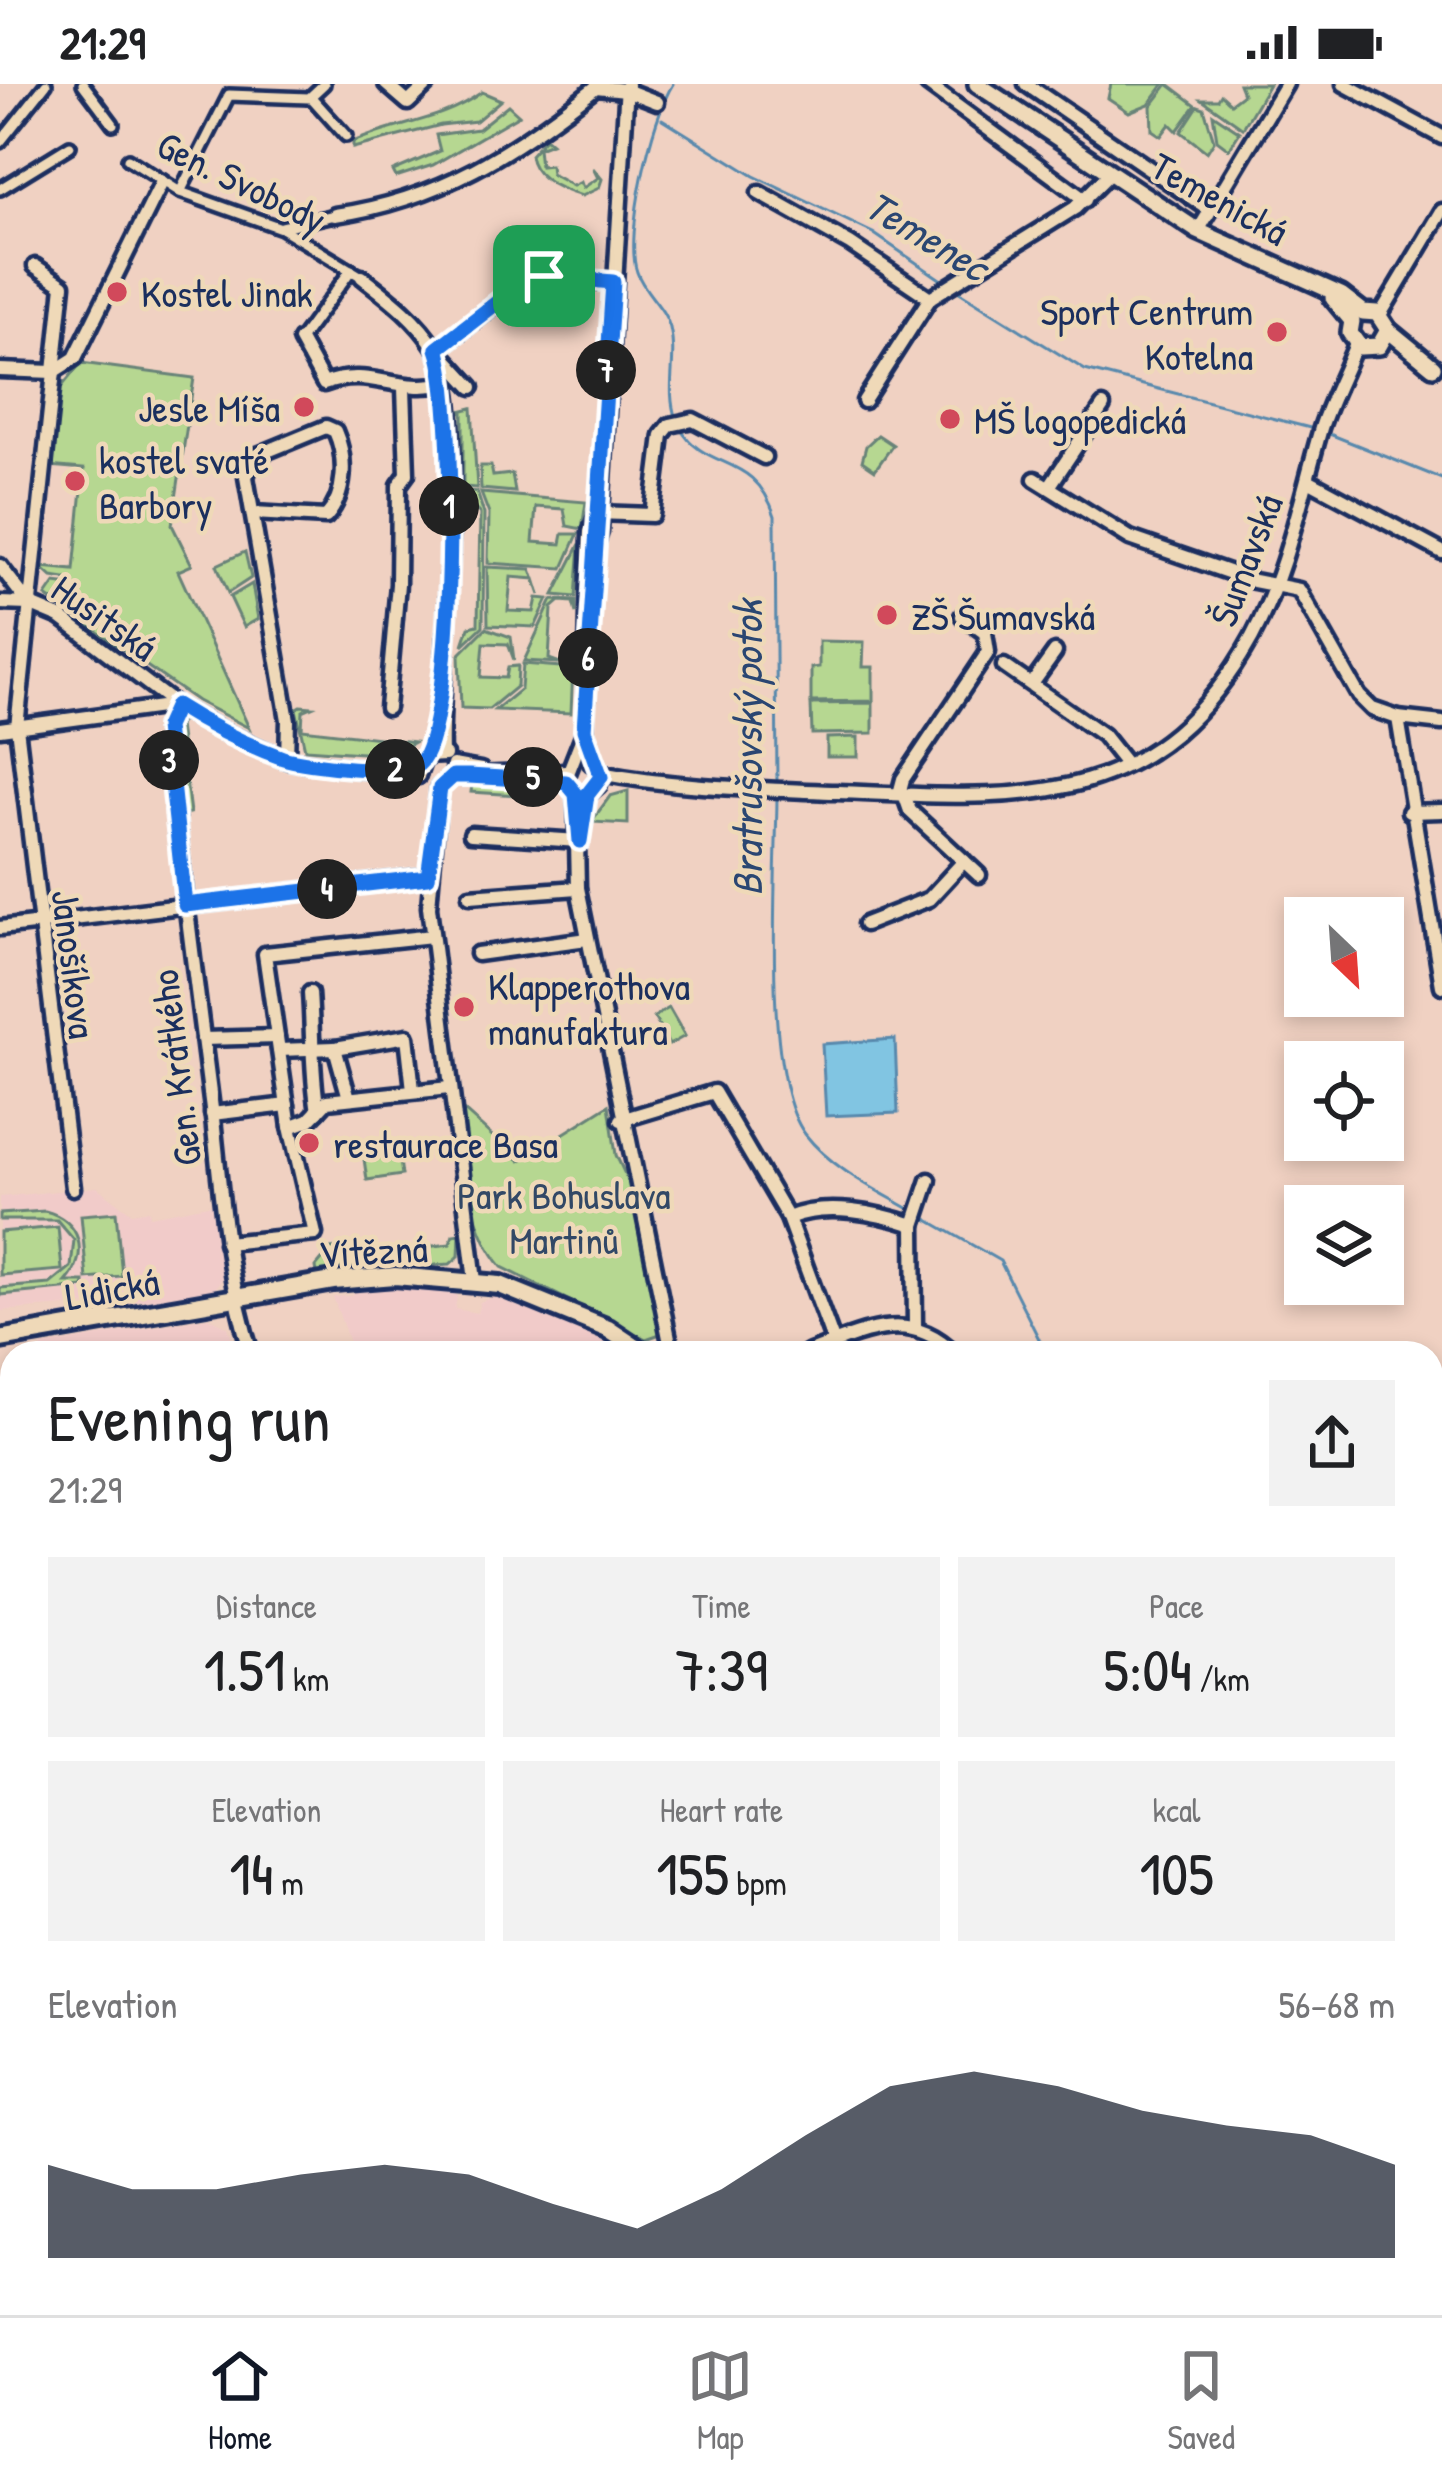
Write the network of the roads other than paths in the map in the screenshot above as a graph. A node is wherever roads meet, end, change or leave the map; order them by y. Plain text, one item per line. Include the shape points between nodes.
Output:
1 (46, 84) edge
2 (83, 84) edge
3 (222, 84) edge
4 (323, 84) edge
5 (386, 84) edge
6 (428, 84) edge
7 (927, 84) edge
8 (977, 84) edge
9 (1026, 84) edge
10 (1286, 84) edge
11 (1345, 84) edge
12 (608, 85) edge
13 (627, 87) edge
14 (229, 95) junction
15 (311, 97) junction
16 (657, 102) dead end
17 (113, 124) dead end
18 (346, 136) dead end
19 (1442, 136) edge
20 (0, 142) edge
21 (70, 146) dead end
22 (128, 159) dead end
23 (1110, 173) junction
24 (162, 182) junction
25 (0, 189) edge
26 (180, 192) junction
27 (759, 193) dead end
28 (1085, 200) junction
29 (1210, 210) junction
30 (1442, 211) edge
31 (335, 215) joint
32 (281, 228) junction
33 (1198, 231) junction
34 (35, 266) dead end
35 (357, 274) junction
36 (613, 282) junction
37 (930, 298) junction
38 (1370, 330) junction
39 (300, 340) joint
40 (437, 349) junction
41 (0, 370) edge
42 (1437, 370) edge
43 (53, 372) junction
44 (446, 383) junction
45 (472, 387) dead end
46 (404, 388) junction
47 (864, 401) dead end
48 (1103, 406) dead end
49 (764, 457) dead end
50 (1035, 479) dead end
51 (1308, 480) junction
52 (1048, 487) junction
53 (253, 513) junction
54 (597, 513) junction
55 (1442, 552) edge
56 (0, 566) edge
57 (1272, 585) junction
58 (0, 602) edge
59 (28, 604) junction
60 (962, 616) dead end
61 (1055, 652) dead end
62 (1004, 666) dead end
63 (1032, 684) junction
64 (176, 705) junction
65 (387, 708) dead end
66 (1398, 718) junction
67 (1442, 724) edge
68 (17, 727) junction
69 (0, 729) edge
70 (436, 753) junction
71 (287, 760) junction
72 (1126, 764) junction
73 (453, 771) junction
74 (583, 778) junction
75 (426, 779) junction
76 (901, 794) junction
77 (1442, 811) edge
78 (1409, 812) junction
79 (471, 834) dead end
80 (580, 841) junction
81 (964, 861) junction
82 (979, 875) dead end
83 (428, 877) junction
84 (578, 888) junction
85 (470, 896) dead end
86 (185, 905) junction
87 (40, 924) junction
88 (865, 924) dead end
89 (0, 928) edge
90 (432, 936) junction
91 (586, 939) junction
92 (477, 954) dead end
93 (1442, 986) edge
94 (310, 993) dead end
95 (203, 1039) junction
96 (278, 1043) junction
97 (335, 1048) junction
98 (315, 1049) junction
99 (449, 1088) junction
100 (413, 1090) junction
101 (349, 1098) junction
102 (287, 1105) junction
103 (318, 1111) junction
104 (212, 1114) junction
105 (622, 1120) junction
106 (290, 1127) junction
107 (929, 1180) dead end
108 (73, 1188) dead end
109 (916, 1217) junction
110 (788, 1218) junction
111 (226, 1243) junction
112 (475, 1281) junction
113 (235, 1300) junction
114 (915, 1326) junction
115 (0, 1339) edge
116 (247, 1341) edge
117 (626, 1341) edge
118 (669, 1341) edge
119 (835, 1341) edge
120 (849, 1341) edge
121 (936, 1341) edge

1 - 20 street
2 - 17 street
3 - 14 street
4 - 15 street
5 - 6 street via 408,103
7 - 28 street
8 - 23 street, Temenická
9 - 29 street, Temenická
10 - 29 street
11 - 19 street
12 - 13 street
12 - 31 street via 463,179 384,208
13 - 16 street
13 - 36 street
14 - 15 street
14 - 26 street
15 - 18 street
21 - 25 street
22 - 24 street, Gen. Svobody
23 - 28 street
23 - 33 street, Temenická
24 - 26 street, Gen. Svobody
24 - 43 street via 85,343
26 - 32 street, Gen. Svobody
27 - 37 street
28 - 37 street
29 - 33 street
30 - 38 street, Šumavská
31 - 32 street
32 - 35 street, Gen. Svobody
33 - 38 street, Temenická via 1328,291
34 - 43 street, Janošíkova via 64,285
35 - 39 street
35 - 40 street, Gen. Svobody via 405,310
36 - 40 street via 530,279
36 - 54 street
37 - 47 street
38 - 42 street, Temenická
38 - 51 street, Šumavská via 1337,392
39 - 46 street via 325,384 347,375
40 - 44 street, Gen. Svobody
40 - 45 street
41 - 43 street
43 - 59 street, Janošíkova
44 - 46 street
44 - 70 street, Gen. Svobody via 452,436
46 - 65 street via 407,474 399,485
48 - 52 street
49 - 54 street via 693,420 677,423 658,448 652,514
50 - 52 street
51 - 55 street
51 - 57 street, Šumavská
52 - 57 street via 1130,538
53 - 53 street via 246,477 253,457 326,427 335,431 340,501 326,517
53 - 71 street via 288,720
54 - 74 street
56 - 59 street, Husitská
57 - 66 street via 1299,590 1359,696
57 - 72 street, Šumavská via 1250,641 1209,697
58 - 59 street
59 - 64 street, Husitská via 60,617
59 - 68 street, Janošíkova
60 - 76 street via 985,633 988,652 903,779
61 - 63 street
62 - 63 street
63 - 72 street via 1103,736
64 - 68 street
64 - 71 street, Husitská
64 - 86 street, Gen. Krátkého via 166,727
66 - 67 street
66 - 78 street
68 - 69 street
68 - 87 street, Janošíkova
70 - 73 street
70 - 75 street
71 - 75 street, Husitská
72 - 76 street, Šumavská via 1030,796
73 - 74 street
73 - 75 street
74 - 76 street, Šumavská
74 - 80 street
75 - 83 street via 436,814
76 - 81 street
77 - 78 street
78 - 93 street
79 - 80 street
80 - 84 street
81 - 82 street
81 - 88 street via 926,902
83 - 86 street
83 - 90 street
84 - 85 street
84 - 91 street
86 - 87 street
86 - 95 street, Gen. Krátkého
87 - 89 street
87 - 108 street, Janošíkova
90 - 96 street via 266,955
90 - 99 street
91 - 92 street
91 - 105 street
94 - 98 street
95 - 96 street
95 - 104 street, Gen. Krátkého
96 - 98 street
96 - 102 street
97 - 98 street
97 - 100 street via 407,1036
97 - 101 street
98 - 103 street
99 - 100 street
99 - 112 street
100 - 101 street
101 - 103 street
102 - 104 street
102 - 106 street
103 - 106 street
104 - 111 street, Gen. Krátkého
105 - 110 street via 714,1092
105 - 118 street
106 - 111 street via 315,1234
107 - 109 street
109 - 110 street via 832,1211
109 - 114 street
110 - 119 street
111 - 113 street, Gen. Krátkého
112 - 113 main road, Vítězná via 354,1279
112 - 117 main road, Vítězná via 539,1298
113 - 115 main road, Lidická
113 - 116 street, Gen. Krátkého
114 - 120 street via 886,1326
114 - 121 street

